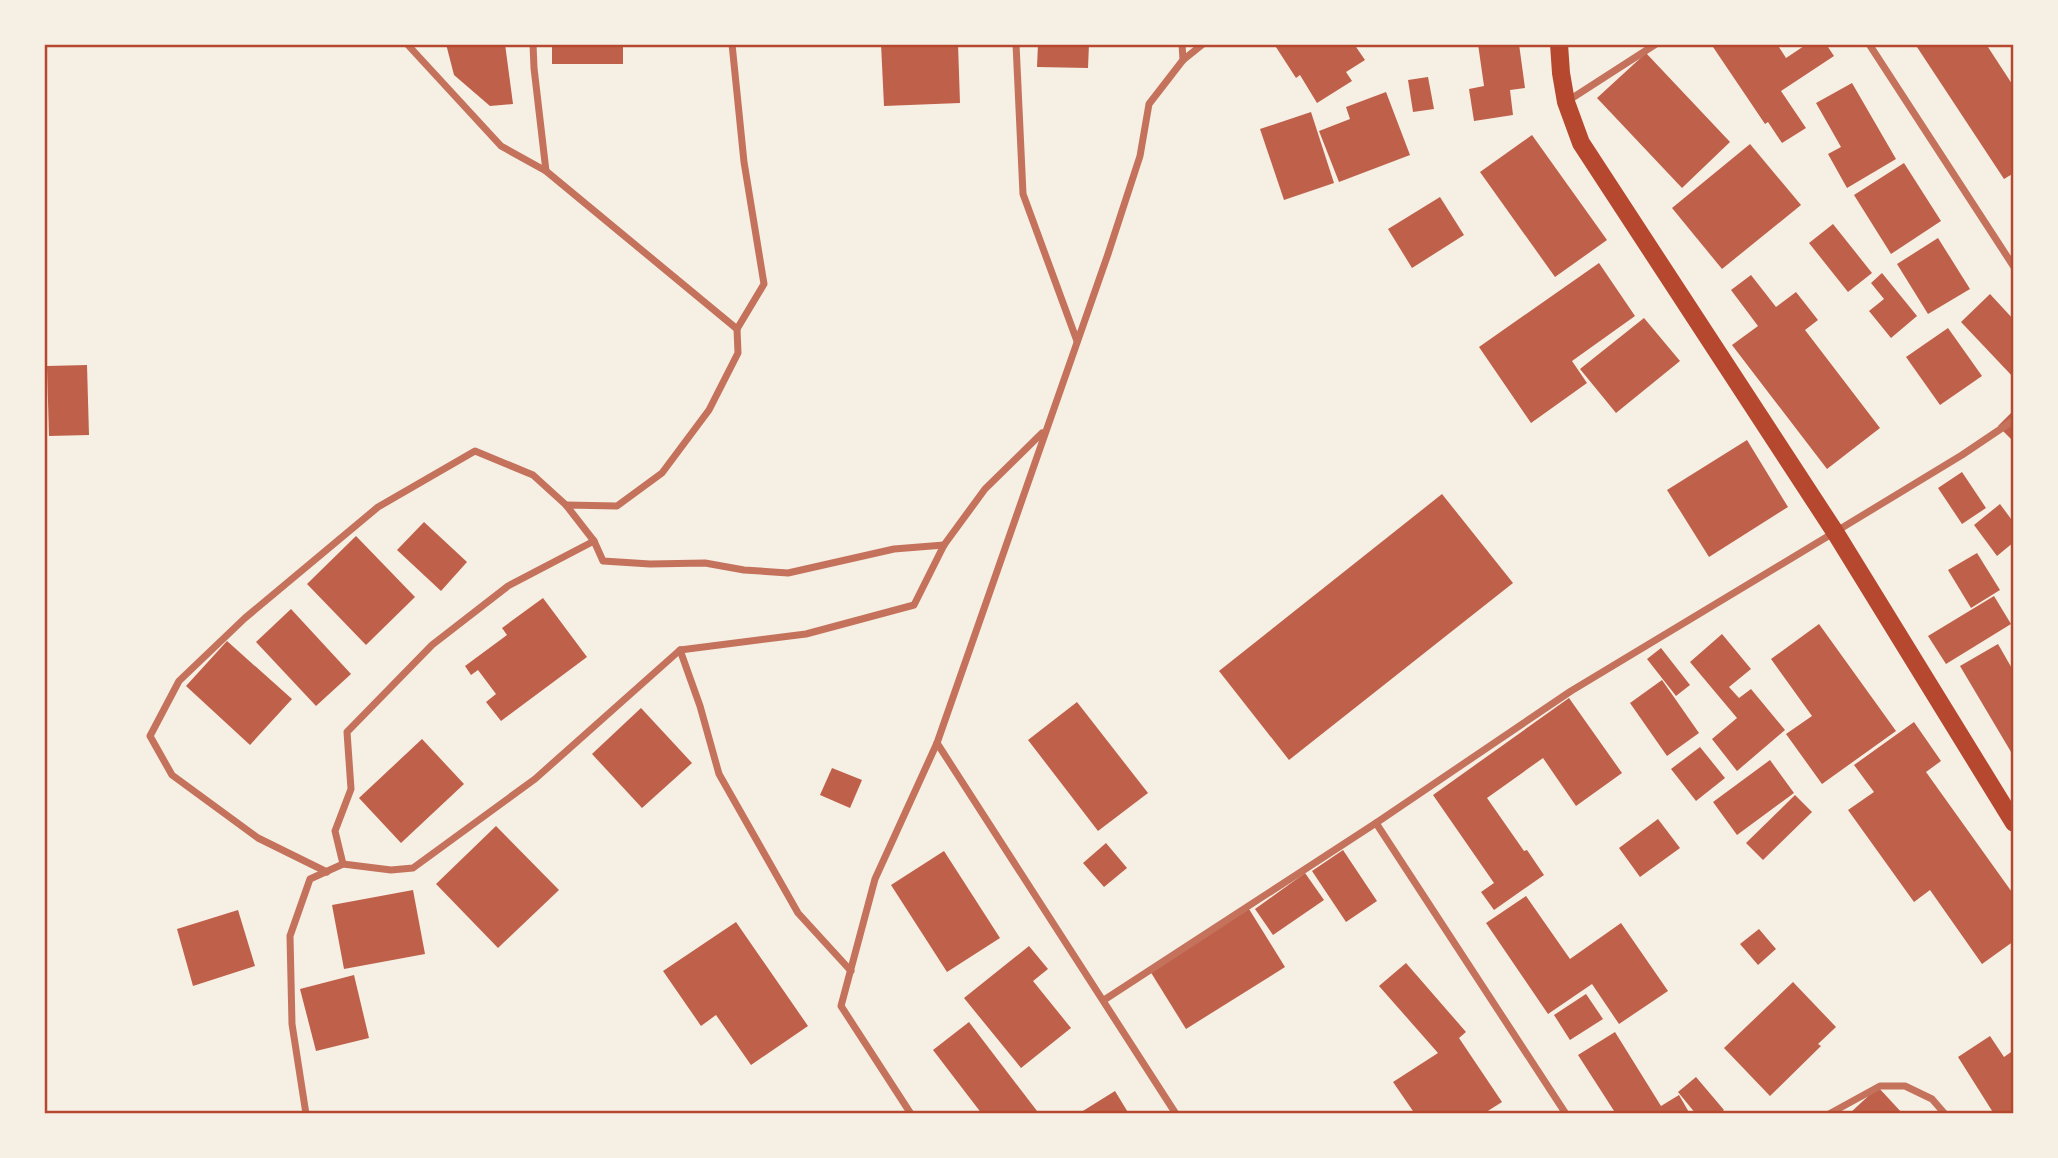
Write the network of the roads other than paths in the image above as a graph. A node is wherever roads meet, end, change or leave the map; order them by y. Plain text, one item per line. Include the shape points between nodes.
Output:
1 (407, 44) edge
2 (533, 44) edge
3 (732, 44) edge
4 (1016, 44) edge
5 (1181, 44) edge
6 (1203, 44) edge
7 (1559, 44) edge
8 (1656, 44) edge
9 (1869, 44) edge
10 (1183, 60) junction
11 (1566, 102) junction
12 (546, 171) junction
13 (2014, 267) edge
14 (737, 329) junction
15 (1077, 341) junction
16 (2014, 420) edge
17 (1045, 430) junction
18 (566, 505) junction
19 (1835, 532) junction
20 (594, 541) junction
21 (944, 545) junction
22 (680, 650) junction
23 (937, 743) junction
24 (2014, 822) edge
25 (1376, 823) junction
26 (343, 864) junction
27 (327, 872) junction
28 (851, 971) junction
29 (1104, 1000) junction
30 (306, 1114) edge
31 (911, 1114) edge
32 (1176, 1114) edge
33 (1566, 1114) edge
34 (1829, 1114) edge
35 (1945, 1114) edge

1 - 12 street via 501,146
2 - 12 street
3 - 14 street via 744,162 764,284
4 - 15 street via 1023,194
5 - 10 street
6 - 10 street
7 - 11 main road
8 - 11 street
9 - 13 street
10 - 15 street via 1149,104 1140,156
11 - 19 main road via 1581,143
12 - 14 street
14 - 18 street via 738,353 709,410 662,473 617,506
15 - 17 street
16 - 19 street
17 - 21 street via 985,489
17 - 23 street
18 - 20 street
18 - 27 street via 533,475 475,451 378,508 245,618 179,681 150,736 172,775 258,838
19 - 24 main road
19 - 25 street via 1571,691
20 - 21 street via 603,561 705,563 788,573 894,549
20 - 26 street via 508,586 442,636 347,732 351,789 335,831
21 - 22 street via 914,605 806,634
22 - 26 street via 536,779 413,868
22 - 28 street via 719,774 799,914
23 - 28 street via 875,879
23 - 29 street
25 - 29 street
25 - 33 street
26 - 27 street
27 - 30 street via 310,879 290,936 292,1024
28 - 31 street via 841,1006
29 - 32 street
34 - 35 street via 1881,1086 1905,1086 1932,1099

